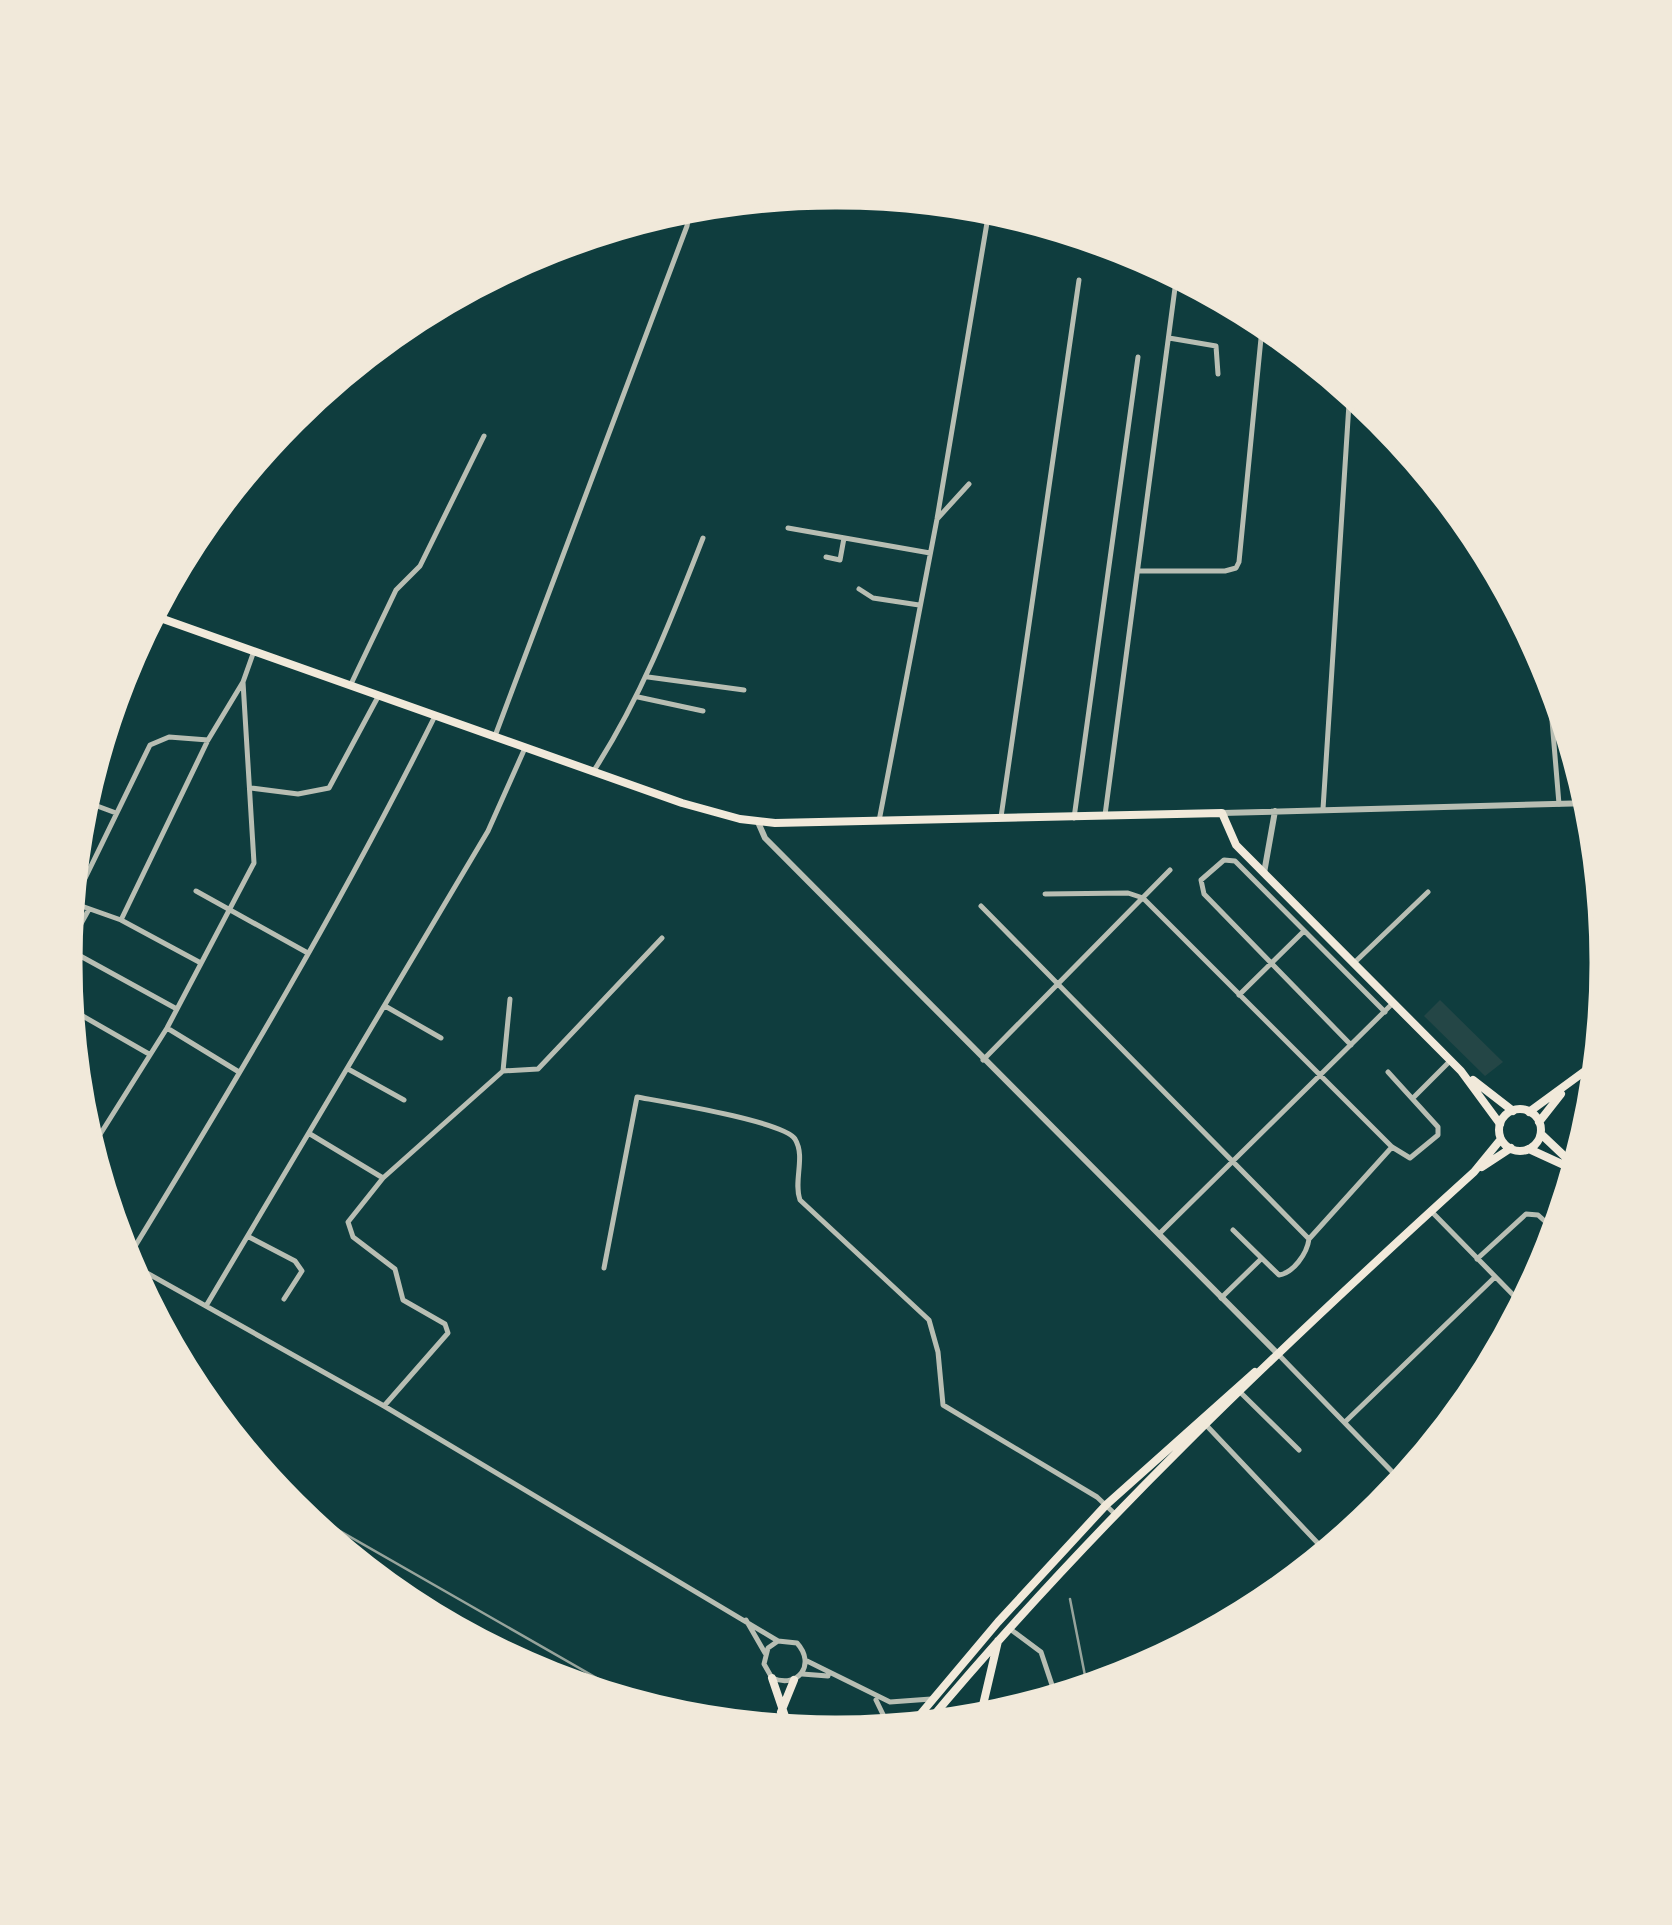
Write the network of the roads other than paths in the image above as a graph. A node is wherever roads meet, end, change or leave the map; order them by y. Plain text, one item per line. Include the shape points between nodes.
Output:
1 (688, 221) edge
2 (987, 222) edge
3 (1079, 280) dead end
4 (1176, 287) edge
5 (1169, 338) junction
6 (1261, 338) edge
7 (1138, 357) dead end
8 (1218, 374) dead end
9 (1349, 408) edge
10 (484, 436) dead end
11 (969, 484) dead end
12 (937, 519) junction
13 (788, 528) dead end
14 (704, 538) dead end
15 (844, 538) junction
16 (930, 553) junction
17 (826, 558) dead end
18 (1139, 570) junction
19 (859, 589) dead end
20 (920, 605) junction
21 (163, 619) edge
22 (254, 651) junction
23 (648, 677) junction
24 (243, 682) junction
25 (351, 684) junction
26 (744, 690) dead end
27 (379, 694) junction
28 (638, 697) junction
29 (703, 712) dead end
30 (435, 714) junction
31 (1552, 719) edge
32 (496, 736) junction
33 (208, 740) junction
34 (524, 748) junction
35 (592, 772) junction
36 (250, 788) junction
37 (1559, 804) junction
38 (1574, 804) edge
39 (97, 806) edge
40 (1323, 810) junction
41 (1275, 811) junction
42 (116, 813) junction
43 (1222, 813) junction
44 (1105, 817) junction
45 (1001, 818) junction
46 (1074, 818) junction
47 (879, 821) junction
48 (758, 822) junction
49 (1170, 870) dead end
50 (1264, 873) junction
51 (85, 878) edge
52 (196, 891) dead end
53 (1428, 892) dead end
54 (1045, 894) dead end
55 (1143, 898) junction
56 (981, 906) dead end
57 (82, 908) edge
58 (231, 910) junction
59 (88, 911) junction
60 (121, 920) junction
61 (82, 922) edge
62 (1304, 931) junction
63 (662, 938) dead end
64 (306, 952) junction
65 (80, 959) edge
66 (200, 963) junction
67 (1272, 963) junction
68 (1354, 963) junction
69 (1055, 983) junction
70 (1239, 995) junction
71 (510, 999) dead end
72 (1393, 1004) junction
73 (385, 1006) junction
74 (175, 1008) junction
75 (1385, 1012) junction
76 (82, 1016) edge
77 (168, 1028) junction
78 (441, 1038) dead end
79 (1351, 1045) junction
80 (148, 1054) junction
81 (983, 1060) junction
82 (1450, 1060) junction
83 (348, 1069) junction
84 (503, 1070) junction
85 (240, 1072) junction
86 (1388, 1072) dead end
87 (1461, 1072) junction
88 (1584, 1074) edge
89 (1320, 1076) junction
90 (1565, 1090) junction
91 (1413, 1098) junction
92 (404, 1100) dead end
93 (1513, 1111) junction
94 (1529, 1112) junction
95 (1539, 1122) junction
96 (1500, 1124) junction
97 (100, 1133) edge
98 (310, 1134) junction
99 (1540, 1134) junction
100 (1501, 1139) junction
101 (1392, 1147) junction
102 (1511, 1148) junction
103 (1528, 1149) junction
104 (1566, 1158) edge
105 (1232, 1162) junction
106 (1564, 1164) edge
107 (1474, 1172) junction
108 (382, 1178) junction
109 (1431, 1211) junction
110 (1546, 1222) edge
111 (1233, 1230) dead end
112 (1158, 1234) junction
113 (248, 1237) junction
114 (1309, 1239) junction
115 (134, 1243) edge
116 (1260, 1259) junction
117 (1477, 1259) junction
118 (604, 1268) dead end
119 (147, 1273) edge
120 (1495, 1277) junction
121 (1514, 1297) edge
122 (284, 1298) dead end
123 (1221, 1298) junction
124 (206, 1306) junction
125 (1277, 1353) junction
126 (1262, 1367) junction
127 (1241, 1393) junction
128 (384, 1406) junction
129 (1345, 1422) junction
130 (1207, 1426) junction
131 (1299, 1450) dead end
132 (1394, 1472) edge
133 (1106, 1506) junction
134 (1115, 1514) junction
135 (1318, 1544) edge
136 (744, 1618) junction
137 (1007, 1627) junction
138 (999, 1636) junction
139 (778, 1641) junction
140 (765, 1653) junction
141 (806, 1661) junction
142 (798, 1677) junction
143 (834, 1677) junction
144 (772, 1678) junction
145 (1052, 1686) edge
146 (874, 1697) junction
147 (934, 1698) junction
148 (983, 1704) edge
149 (781, 1712) junction
150 (937, 1712) edge
151 (921, 1713) edge
152 (783, 1717) edge
153 (884, 1717) edge

1 - 32 street
2 - 12 street
3 - 45 street
4 - 5 street
5 - 8 street via 1216,346
5 - 18 street
6 - 18 street via 1239,562 1225,571
7 - 46 street
9 - 40 street
10 - 25 street via 420,566 396,590
11 - 12 street
12 - 16 street
13 - 15 street
14 - 23 street
15 - 16 street
15 - 17 street via 840,560
16 - 20 street
18 - 44 street
19 - 20 street via 873,598
20 - 47 street
21 - 22 main road
22 - 24 street
22 - 25 main road
23 - 26 street
23 - 28 street
24 - 33 street
24 - 36 street
25 - 27 main road
27 - 30 main road
27 - 36 street via 329,788 298,794
28 - 29 street
28 - 35 street
30 - 32 main road
30 - 64 street
31 - 37 street
32 - 34 main road
33 - 42 street via 169,737 150,744
33 - 60 street
34 - 35 main road
34 - 73 street via 488,831
35 - 48 main road
36 - 58 street via 256,855
37 - 38 street
37 - 40 street
39 - 42 street
40 - 41 street
41 - 43 street
41 - 50 street
42 - 51 street
43 - 44 main road
43 - 50 main road via 1236,845
44 - 46 main road
45 - 46 main road
45 - 47 main road
47 - 48 main road
48 - 81 street via 765,838
49 - 55 street
50 - 68 main road
52 - 58 street
53 - 68 street
54 - 55 street
55 - 69 street
55 - 70 street
56 - 69 street
57 - 59 street
58 - 64 street
58 - 66 street
59 - 60 street
59 - 61 street
60 - 66 street
62 - 67 street
62 - 67 street via 1235,862 1224,860 1202,880 1201,888
62 - 75 street
63 - 84 street via 538,1069
64 - 85 street
65 - 74 street
66 - 74 street
67 - 70 street
67 - 79 street
68 - 72 main road
69 - 81 street
69 - 105 street
70 - 89 street
71 - 84 street
72 - 75 street
72 - 82 main road
73 - 78 street
73 - 83 street
74 - 77 street
75 - 79 street
76 - 80 street
77 - 80 street
77 - 85 street
79 - 89 street
80 - 97 street
81 - 112 street
82 - 87 main road
82 - 91 street
83 - 92 street
83 - 98 street
84 - 108 street
85 - 115 street
86 - 91 street
87 - 93 main road
87 - 96 main road
88 - 90 main road
89 - 101 street
89 - 105 street
90 - 94 main road
90 - 95 main road
91 - 101 street via 1438,1135 1410,1158
93 - 94 main road
93 - 96 main road
94 - 95 main road
95 - 99 main road
96 - 100 main road
98 - 108 street
98 - 113 street
99 - 103 main road
99 - 104 main road
100 - 102 main road
100 - 107 main road
101 - 114 street
102 - 103 main road
102 - 107 main road
103 - 106 main road
105 - 112 street
105 - 114 street
107 - 109 main road
108 - 128 street via 348,1222 350,1232 393,1265 403,1300 448,1333
109 - 117 street
109 - 125 main road
110 - 117 street via 1526,1214
111 - 116 street
112 - 123 street
113 - 122 street via 302,1270
113 - 124 street
114 - 116 street via 1308,1252 1282,1276
116 - 123 street
117 - 120 street
118 - 133 street via 637,1097 786,1132 799,1156 800,1200 929,1320 943,1405
119 - 124 street
120 - 121 street
120 - 129 street
123 - 125 street
124 - 128 street
125 - 126 main road
125 - 129 street
126 - 127 main road
126 - 133 main road
127 - 130 main road
127 - 131 street
128 - 136 street
129 - 132 street
130 - 134 main road
130 - 135 street
133 - 134 street
133 - 147 main road
134 - 137 main road
136 - 139 street
136 - 140 street
137 - 138 main road
137 - 145 street via 1041,1652
138 - 148 main road
138 - 150 main road
139 - 140 street
139 - 141 street via 796,1643
140 - 144 street
141 - 142 street
141 - 143 street
142 - 143 street
142 - 144 street
142 - 149 main road
143 - 146 street
144 - 149 main road
146 - 147 street via 901,1704
146 - 153 street
147 - 151 main road
149 - 152 main road

